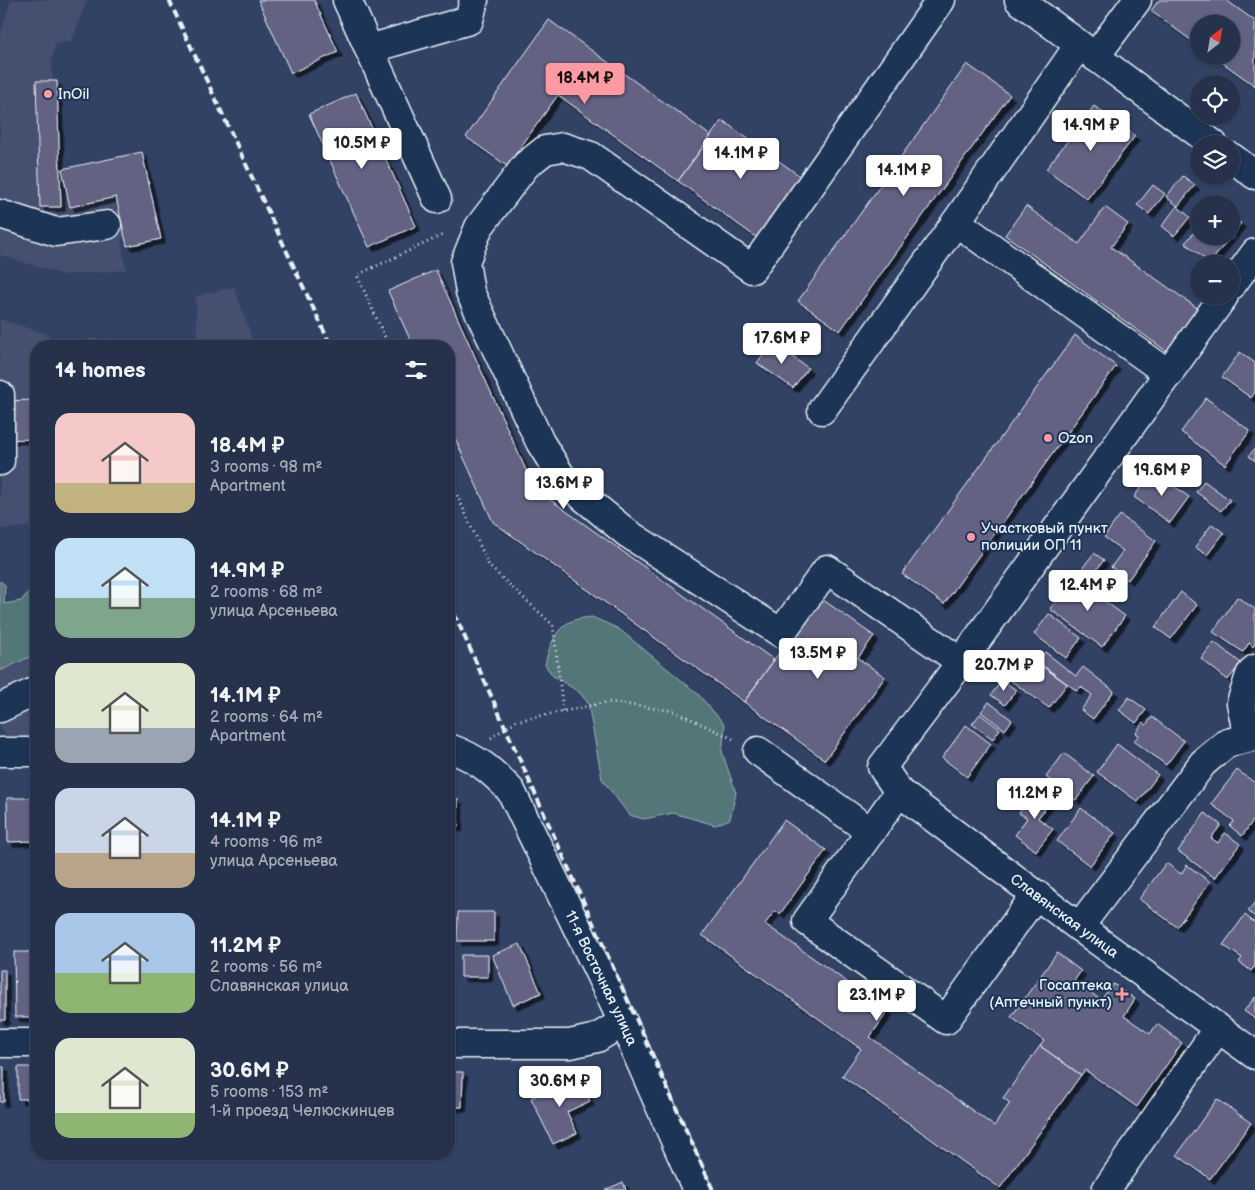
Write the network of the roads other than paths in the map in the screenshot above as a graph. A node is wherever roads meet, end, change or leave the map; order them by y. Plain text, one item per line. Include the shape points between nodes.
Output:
1 (347, 0) edge
2 (474, 0) edge
3 (941, 0) edge
4 (1018, 0) edge
5 (1137, 0) edge
6 (369, 49) junction
7 (1087, 51) junction
8 (1201, 135) edge
9 (1240, 164) edge
10 (1255, 175) edge
11 (437, 199) road end
12 (0, 214) edge
13 (956, 222) junction
14 (107, 226) dead end
15 (1255, 253) edge
16 (1240, 274) edge
17 (1218, 305) edge
18 (1168, 374) junction
19 (0, 395) edge
20 (822, 410) dead end
21 (0, 461) edge
22 (961, 662) junction
23 (1255, 669) edge
24 (30, 694) edge
25 (0, 708) edge
26 (1252, 741) edge
27 (758, 751) road end
28 (0, 752) edge
29 (30, 752) edge
30 (458, 752) edge
31 (899, 792) junction
32 (871, 832) junction
33 (1036, 894) junction
34 (1080, 927) junction
35 (623, 1022) junction
36 (1218, 1028) junction
37 (0, 1043) edge
38 (30, 1043) edge
39 (455, 1044) edge
40 (1255, 1056) edge
41 (697, 1190) edge
42 (1106, 1190) edge

1 - 6 street
2 - 6 street via 469,20
3 - 22 street via 752,268 591,156 563,147 545,150 526,165 479,227 465,262 470,292 540,442 561,476 627,533 781,633 827,569
4 - 7 street
5 - 7 street
6 - 11 street
7 - 8 street
7 - 13 street
9 - 10 street
12 - 14 street via 56,232
13 - 18 street
13 - 20 street
15 - 16 street
17 - 18 street
18 - 22 street
19 - 21 street
22 - 31 street, Славянская улица via 882,767
23 - 26 street via 1250,674 1241,703
24 - 25 street
26 - 34 street via 1227,743 1203,763
27 - 32 street
28 - 29 street
30 - 35 street, 11-я Восточная улица via 494,773 511,791
31 - 32 street
31 - 33 street, Славянская улица
32 - 33 street via 807,921 946,1020
33 - 34 street, Славянская улица
34 - 36 street, Славянская улица
35 - 39 street via 597,1038 570,1044
35 - 41 street, 11-я Восточная улица
36 - 40 street, Славянская улица
36 - 42 street
37 - 38 street

